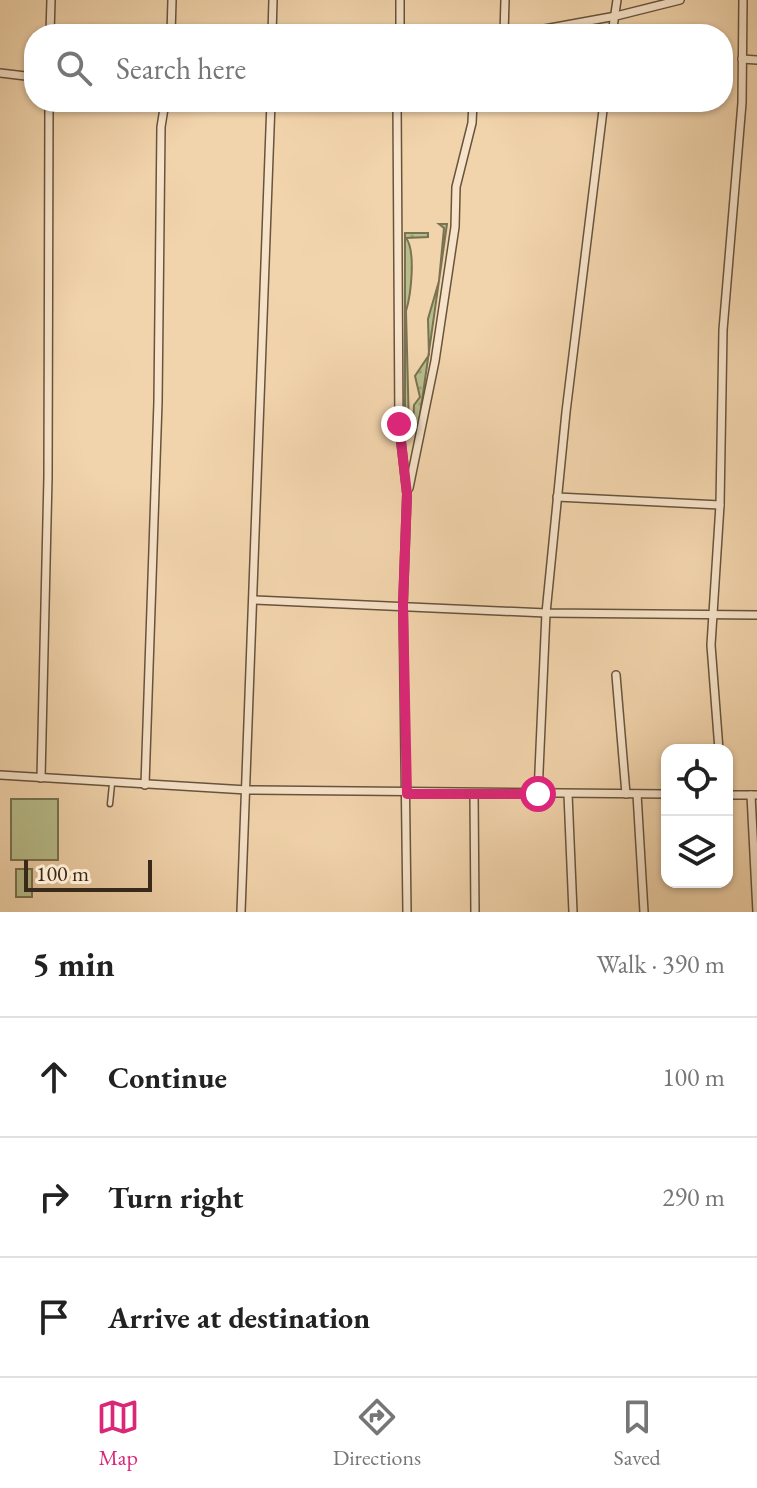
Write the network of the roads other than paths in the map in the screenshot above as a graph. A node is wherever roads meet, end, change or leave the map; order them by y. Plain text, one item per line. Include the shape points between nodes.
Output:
1 (51, 0) edge
2 (172, 0) edge
3 (273, 0) edge
4 (400, 0) edge
5 (505, 0) edge
6 (617, 0) edge
7 (680, 0) edge
8 (743, 0) edge
9 (616, 16) junction
10 (50, 24) edge
11 (171, 24) edge
12 (272, 24) edge
13 (400, 24) edge
14 (504, 24) edge
15 (572, 24) edge
16 (614, 24) edge
17 (742, 59) junction
18 (757, 60) edge
19 (0, 73) edge
20 (24, 76) edge
21 (49, 112) edge
22 (163, 112) edge
23 (271, 112) edge
24 (397, 112) edge
25 (473, 112) edge
26 (603, 112) edge
27 (407, 494) junction
28 (557, 497) junction
29 (720, 505) junction
30 (255, 600) junction
31 (403, 605) junction
32 (546, 613) junction
33 (713, 614) junction
34 (757, 615) edge
35 (616, 675) dead end
36 (718, 744) edge
37 (0, 775) edge
38 (41, 778) junction
39 (112, 784) junction
40 (145, 785) junction
41 (247, 790) junction
42 (407, 794) junction
43 (474, 794) junction
44 (538, 794) junction
45 (568, 794) junction
46 (626, 794) junction
47 (637, 794) junction
48 (661, 794) edge
49 (733, 795) edge
50 (754, 795) edge
51 (110, 804) dead end
52 (241, 912) edge
53 (407, 912) edge
54 (475, 912) edge
55 (573, 912) edge
56 (644, 912) edge
57 (757, 912) edge

1 - 10 street
2 - 11 street
3 - 12 street
4 - 13 street
5 - 14 street
6 - 9 street
7 - 9 street
8 - 17 street
9 - 15 street
9 - 16 street
17 - 18 street
17 - 29 street via 723,330
19 - 20 street
21 - 38 street
22 - 40 street
23 - 30 street
24 - 27 street via 399,424
25 - 27 street via 456,187 435,361
26 - 28 street
27 - 31 street
28 - 29 street
28 - 32 street
29 - 33 street
30 - 31 street
30 - 41 street
31 - 32 street
31 - 42 street
32 - 33 street
32 - 44 street
33 - 34 street
33 - 36 street
35 - 46 street
37 - 38 street
38 - 39 street
39 - 40 street
39 - 51 lane
40 - 41 street
41 - 42 street
41 - 52 street
42 - 43 street
42 - 53 street
43 - 44 street
43 - 54 street
44 - 45 street
45 - 46 street
45 - 55 street
46 - 47 street
47 - 48 street
47 - 56 street
49 - 50 street
50 - 57 street

